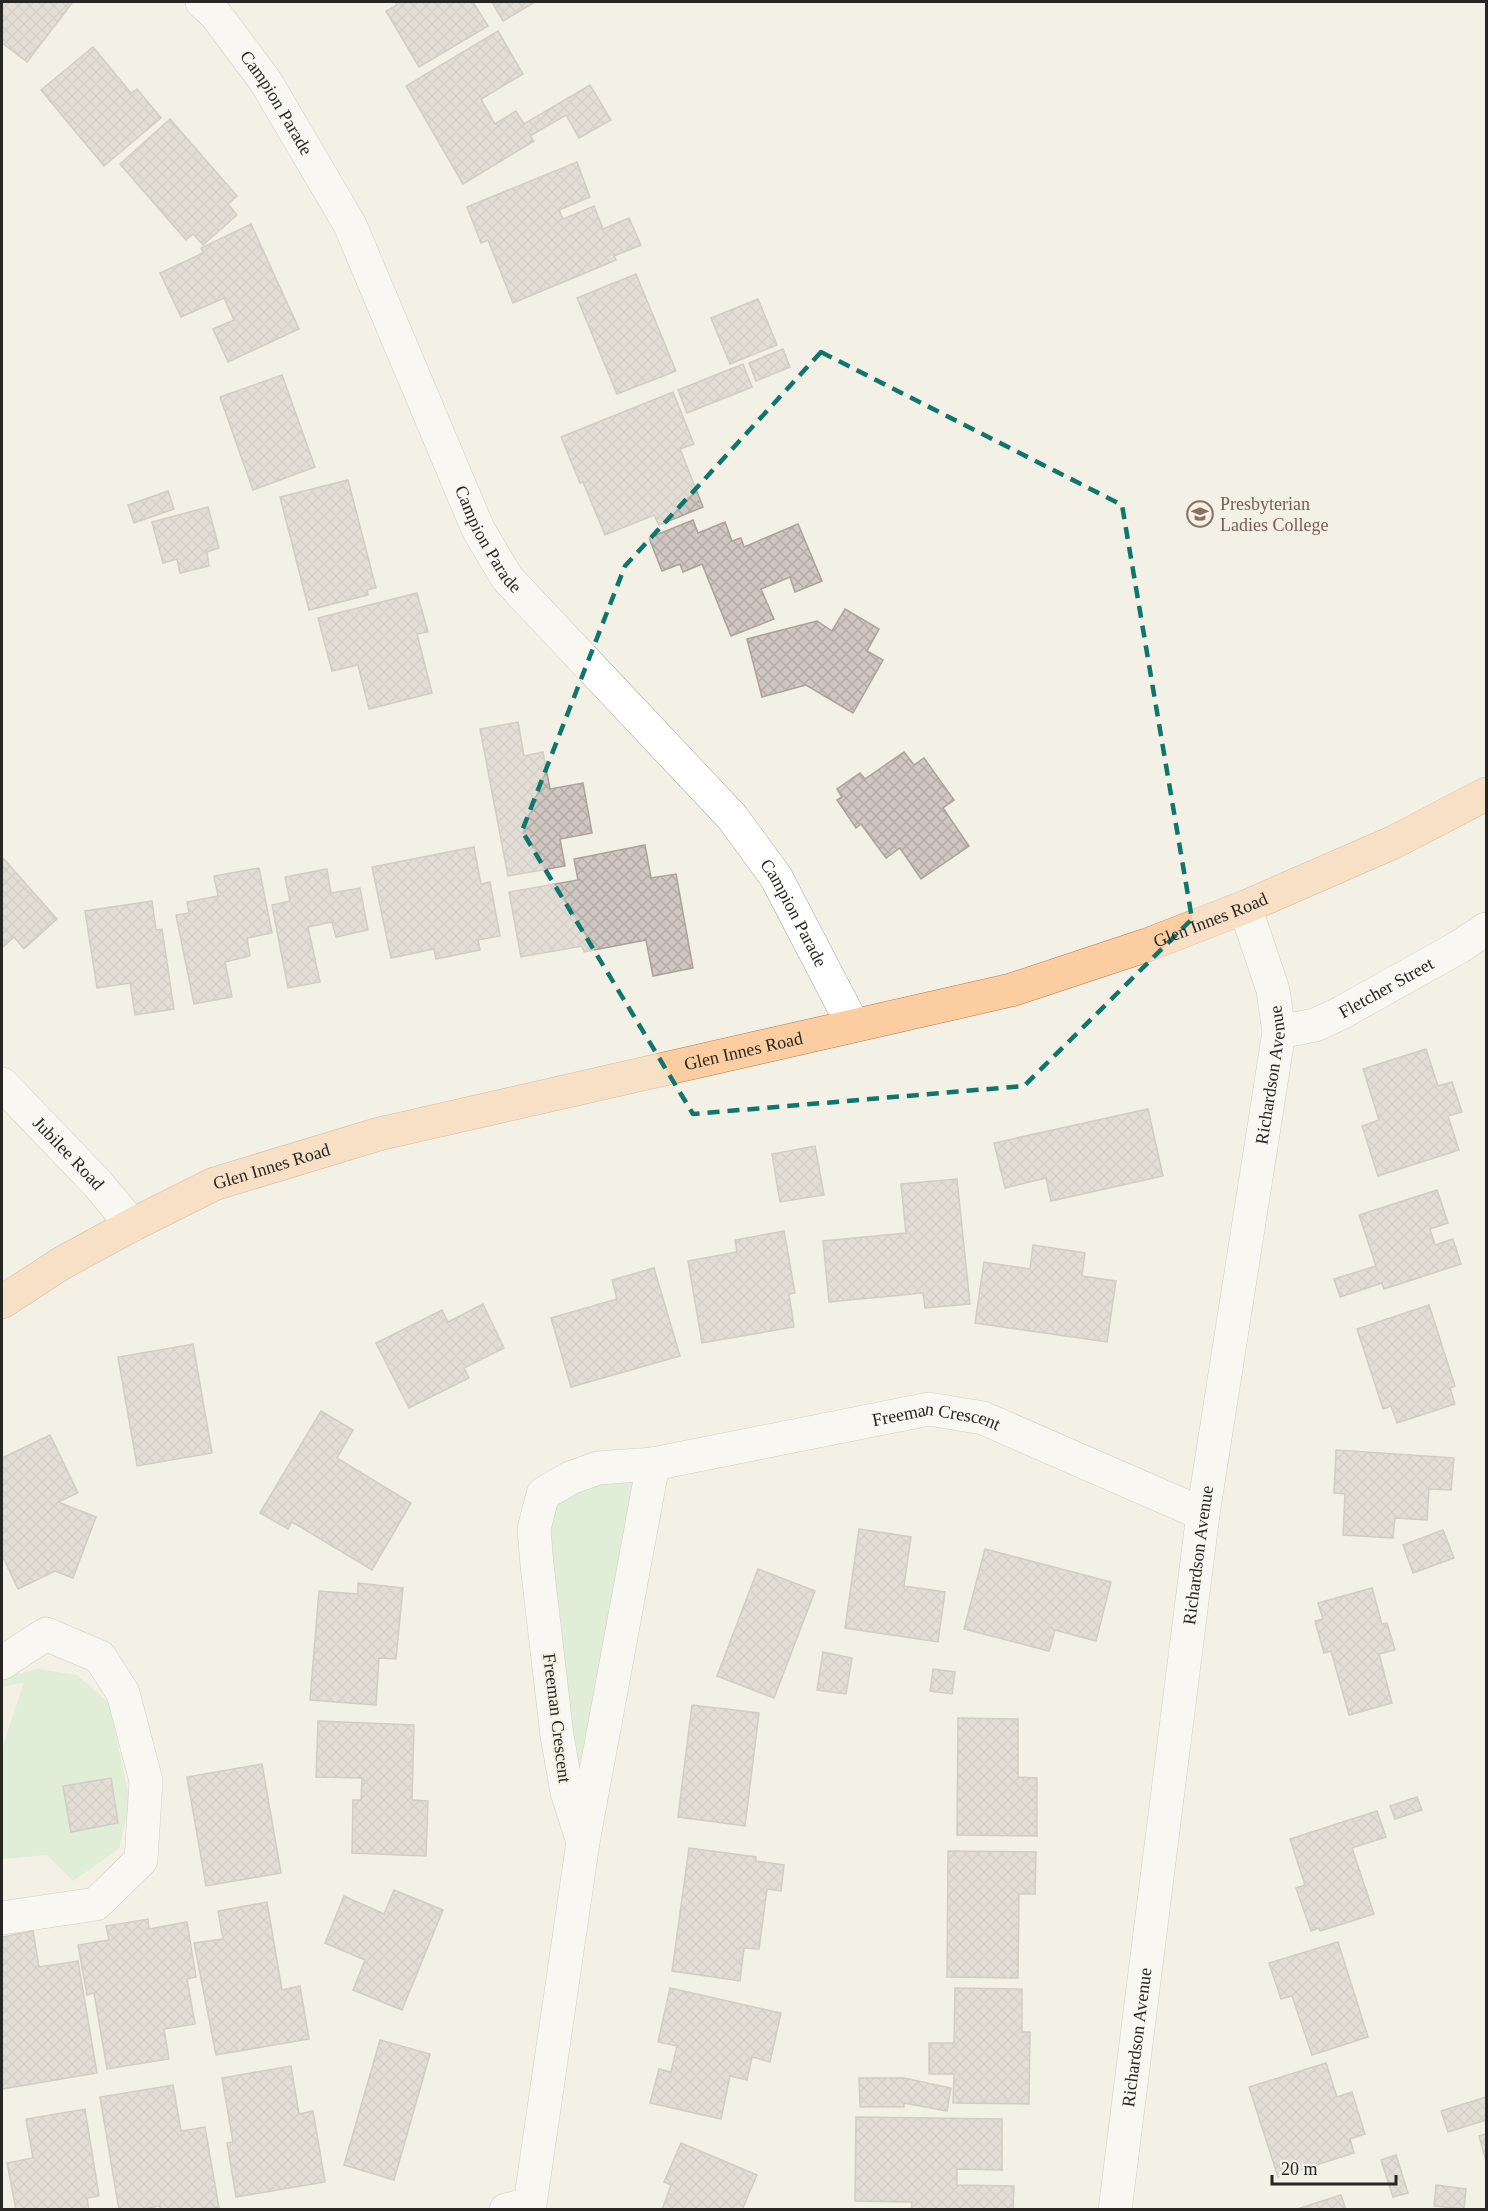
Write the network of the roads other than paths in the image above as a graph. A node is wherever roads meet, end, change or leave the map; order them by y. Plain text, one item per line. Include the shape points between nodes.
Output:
1 (202, 2) edge
2 (1486, 794) edge
3 (1245, 907) junction
4 (1486, 929) edge
5 (853, 1025) junction
6 (1279, 1032) junction
7 (2, 1084) edge
8 (132, 1225) junction
9 (2, 1302) edge
10 (653, 1464) junction
11 (1203, 1514) junction
12 (2, 1663) edge
13 (583, 1842) junction
14 (2, 1918) edge
15 (518, 2207) edge
16 (1115, 2210) edge

1 - 5 street, Campion Parade via 266,82 350,225 478,529 507,578 732,817 776,877
2 - 3 main road, Glen Innes Road via 1394,842
3 - 5 main road, Glen Innes Road via 1147,945 1011,990
3 - 6 street, Richardson Avenue via 1273,990
4 - 6 street, Fletcher Street via 1341,1013 1315,1025
5 - 8 main road, Glen Innes Road via 379,1134 214,1184
6 - 11 street, Richardson Avenue
7 - 8 street, Jubilee Road
8 - 9 main road, Glen Innes Road
10 - 11 street, Freeman Crescent via 928,1410 983,1418
10 - 13 street, Freeman Crescent
10 - 13 street, Freeman Crescent via 598,1468 570,1478 543,1494 534,1529 557,1736 567,1792
11 - 16 street, Richardson Avenue
12 - 14 street via 46,1634 100,1657 123,1693 146,1781 141,1860 96,1904
13 - 15 street, Freeman Crescent

